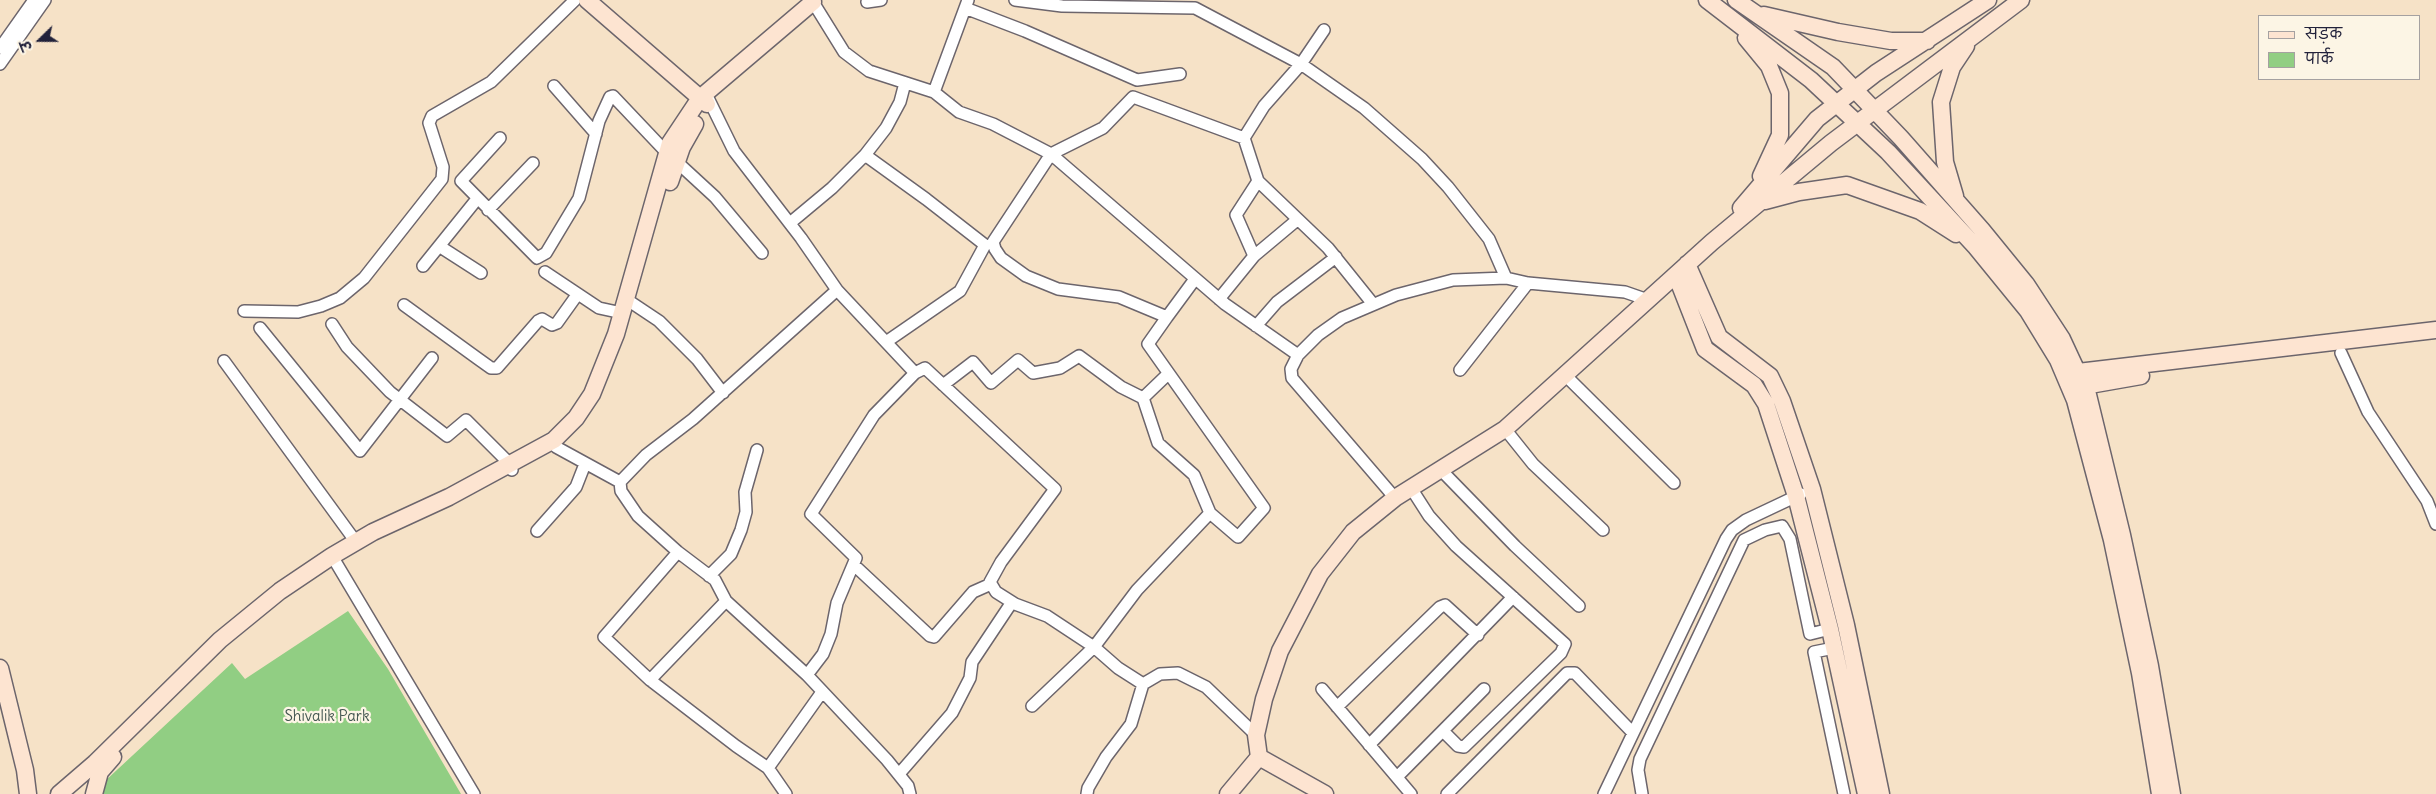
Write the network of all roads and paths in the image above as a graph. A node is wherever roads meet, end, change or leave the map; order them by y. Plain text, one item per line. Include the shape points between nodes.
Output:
1 (34, 0) edge
2 (45, 0) edge
3 (576, 0) edge
4 (881, 0) edge
5 (1015, 0) edge
6 (1707, 0) edge
7 (1736, 0) edge
8 (1988, 0) edge
9 (2020, 0) edge
10 (866, 2) dead end
11 (592, 4) edge
12 (818, 4) edge
13 (967, 4) edge
14 (1755, 13) junction
15 (1732, 19) junction
16 (1324, 30) dead end
17 (1972, 35) junction
18 (1928, 41) junction
19 (0, 48) edge
20 (0, 64) edge
21 (1301, 64) junction
22 (1180, 74) dead end
23 (905, 84) junction
24 (554, 86) dead end
25 (1855, 90) junction
26 (934, 92) junction
27 (705, 101) junction
28 (1837, 104) junction
29 (1874, 110) junction
30 (1858, 123) junction
31 (596, 134) junction
32 (500, 138) dead end
33 (1244, 138) junction
34 (1051, 154) junction
35 (864, 155) junction
36 (672, 158) junction
37 (533, 163) dead end
38 (1258, 181) junction
39 (1756, 198) junction
40 (477, 199) junction
41 (1957, 202) junction
42 (488, 210) junction
43 (1297, 220) junction
44 (790, 223) junction
45 (439, 246) junction
46 (1974, 246) junction
47 (762, 253) dead end
48 (1254, 256) junction
49 (1336, 257) junction
50 (423, 266) dead end
51 (1682, 270) junction
52 (545, 272) dead end
53 (481, 273) dead end
54 (1506, 278) junction
55 (1195, 279) junction
56 (1528, 283) junction
57 (837, 290) junction
58 (577, 295) junction
59 (1219, 299) junction
60 (1648, 300) junction
61 (1373, 304) junction
62 (404, 305) dead end
63 (627, 308) junction
64 (244, 311) dead end
65 (1167, 317) junction
66 (332, 324) dead end
67 (1256, 326) junction
68 (260, 328) dead end
69 (2436, 330) edge
70 (2436, 341) edge
71 (886, 342) junction
72 (2341, 352) junction
73 (1298, 355) junction
74 (432, 358) dead end
75 (224, 361) dead end
76 (1460, 370) dead end
77 (915, 373) junction
78 (1168, 374) junction
79 (1565, 375) junction
80 (2081, 379) junction
81 (943, 385) junction
82 (723, 392) junction
83 (400, 398) junction
84 (1144, 398) junction
85 (1505, 429) junction
86 (556, 447) junction
87 (757, 450) dead end
88 (585, 464) junction
89 (511, 468) junction
90 (1441, 470) junction
91 (620, 482) junction
92 (1674, 482) dead end
93 (1411, 488) junction
94 (1812, 490) junction
95 (1796, 496) junction
96 (1395, 498) junction
97 (1210, 513) junction
98 (2436, 524) edge
99 (1603, 530) dead end
100 (537, 531) dead end
101 (356, 542) junction
102 (678, 552) junction
103 (334, 559) junction
104 (854, 565) junction
105 (709, 576) junction
106 (991, 584) junction
107 (1513, 597) junction
108 (726, 601) junction
109 (1012, 602) junction
110 (1579, 606) dead end
111 (1830, 629) junction
112 (1810, 634) junction
113 (1478, 635) junction
114 (1094, 647) junction
115 (1834, 648) junction
116 (1814, 652) junction
117 (0, 668) edge
118 (807, 675) junction
119 (650, 680) junction
120 (1143, 684) junction
121 (1322, 689) dead end
122 (1484, 689) dead end
123 (822, 692) junction
124 (1032, 706) dead end
125 (1337, 707) junction
126 (6, 717) edge
127 (1443, 731) junction
128 (1633, 733) junction
129 (1256, 735) junction
130 (1370, 745) junction
131 (1259, 757) junction
132 (768, 768) junction
133 (898, 774) junction
134 (1397, 777) junction
135 (913, 793) edge
136 (28, 794) edge
137 (48, 794) edge
138 (59, 794) edge
139 (94, 794) edge
140 (474, 794) edge
141 (786, 794) edge
142 (1087, 794) edge
143 (1228, 794) edge
144 (1325, 794) edge
145 (1411, 794) edge
146 (1447, 794) edge
147 (1604, 794) edge
148 (1642, 794) edge
149 (1844, 794) edge
150 (1866, 794) edge
151 (1881, 794) edge
152 (2160, 794) edge
153 (2172, 794) edge

1 - 19 street
2 - 20 street
3 - 11 street
3 - 64 street via 491,82 432,116 429,123 443,166 442,179 364,278 340,298 321,306 298,312
4 - 10 street
5 - 21 street via 1062,6 1195,8
6 - 15 street
7 - 14 street
8 - 18 street
9 - 17 street
11 - 27 street
12 - 23 street via 844,52 870,71
12 - 27 street
13 - 22 street via 1137,80
13 - 26 street
14 - 18 street via 1891,41
14 - 25 street via 1833,67
15 - 28 street
15 - 39 street via 1769,66 1780,93 1780,135
16 - 21 street
17 - 29 street
17 - 41 street via 1952,67 1941,102 1945,162
18 - 25 street
21 - 33 street via 1264,106
21 - 54 street via 1364,108 1429,166 1488,238
23 - 26 street
23 - 35 street via 900,102 886,128
24 - 31 street
25 - 28 street
25 - 29 street
26 - 34 street via 959,112 993,124
27 - 36 street via 670,143
27 - 44 street via 734,151
28 - 30 street
28 - 39 street via 1817,119
29 - 30 street
29 - 41 street
30 - 39 street
30 - 46 street
31 - 36 street via 613,96
31 - 42 street via 579,198 542,257 538,258
32 - 40 street via 461,178
33 - 34 street via 1133,97 1103,128
33 - 38 street
34 - 55 street
34 - 65 street via 993,242 1001,258 1026,276 1058,289 1119,297
35 - 44 street via 832,188
35 - 71 street via 985,245 960,291
36 - 47 street via 715,197
36 - 63 street
37 - 42 street
38 - 43 street
38 - 48 street via 1236,215
39 - 46 street via 1847,185 1920,211
39 - 51 street
40 - 42 street
40 - 45 street
41 - 80 street via 2026,284 2062,339
43 - 48 street
43 - 49 street
44 - 57 street
45 - 50 street
45 - 53 street
46 - 152 street via 2028,311 2058,360 2075,400 2112,540 2140,673
48 - 59 street
49 - 61 street
49 - 67 street via 1277,302
51 - 60 street
51 - 94 street via 1718,337 1770,376 1782,401
51 - 95 street via 1705,349 1754,384 1766,404
52 - 58 street
54 - 56 street
54 - 61 street via 1453,280
55 - 59 street
55 - 65 street
56 - 60 street via 1625,292
56 - 76 street
57 - 71 street
57 - 82 street
58 - 62 street via 557,323 552,325 542,319 538,321 497,368 491,368
58 - 63 street via 599,308
59 - 67 street
60 - 79 street
61 - 73 street via 1342,318
63 - 82 street via 659,321 697,359
63 - 86 street via 601,396 584,422
63 - 89 street via 592,394 576,418 554,440
65 - 78 street via 1148,344
66 - 83 street via 373,376
67 - 73 street
68 - 83 street via 358,450 363,450
69 - 80 street
70 - 72 street
71 - 77 street
72 - 80 street via 2125,378
72 - 98 street via 2368,412 2427,501
73 - 96 street via 1291,369 1292,378
74 - 83 street
75 - 101 street
77 - 81 street via 925,368
77 - 104 street via 874,414 811,514 856,558
78 - 84 street
78 - 97 street via 1264,508 1238,537
79 - 85 street
79 - 92 street
80 - 153 street via 2122,535 2150,666
81 - 84 street via 973,362 991,382 1018,360 1033,373 1060,368 1078,356
81 - 106 street via 1055,489 1000,562
82 - 91 street via 646,454
83 - 89 street via 447,436 466,420
84 - 97 street via 1158,442 1194,475
85 - 90 street
85 - 99 street via 1534,464
86 - 88 street
86 - 89 street
87 - 105 street via 745,492 746,512 741,530 731,554
88 - 91 street
88 - 100 street via 576,487
89 - 101 street
89 - 103 street
90 - 93 street
90 - 110 street
91 - 102 street via 621,491 638,516
93 - 96 street
93 - 107 street via 1429,516 1456,546
94 - 95 street
94 - 151 street via 1846,625
95 - 111 street
95 - 128 street via 1732,530
96 - 129 street via 1353,532 1320,574 1280,651
97 - 114 street via 1137,590
101 - 103 street
102 - 105 street
102 - 119 street via 604,637
103 - 138 street via 280,591 220,640
103 - 139 street via 267,610 128,740 100,772
103 - 140 street
104 - 106 street via 934,637 973,592
104 - 118 street via 838,603 823,654
105 - 108 street via 715,580
106 - 109 street via 996,592
107 - 113 street
107 - 127 street via 1564,644 1564,648 1464,747 1458,746
108 - 118 street
108 - 119 street
109 - 114 street via 1047,616
109 - 133 street via 972,662 970,678 952,712
111 - 112 street
111 - 115 street
112 - 116 street
112 - 148 street via 1787,531 1778,526 1744,540 1640,759 1638,770
113 - 125 street via 1445,605 1440,607
113 - 130 street
114 - 120 street
114 - 124 street
115 - 116 street
115 - 150 street
116 - 149 street
117 - 126 street
118 - 123 street
119 - 132 street
120 - 129 street via 1160,674 1178,673 1206,687
120 - 142 street via 1131,724 1106,757
121 - 125 street
122 - 127 street
123 - 132 street
123 - 133 street
125 - 130 street
126 - 136 street via 25,770
127 - 134 street
128 - 146 street via 1575,673 1567,673
128 - 147 street
129 - 131 street
130 - 134 street
131 - 143 street
131 - 144 street
132 - 141 street
133 - 135 street
134 - 145 street
137 - 138 street

